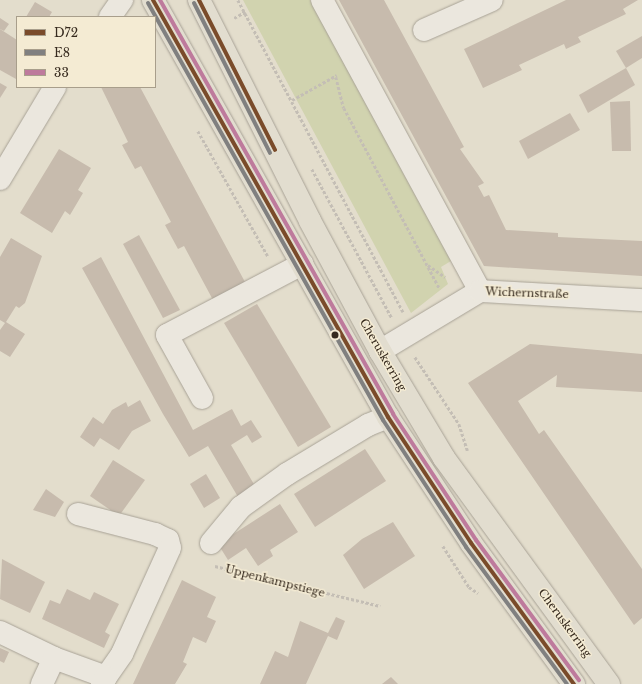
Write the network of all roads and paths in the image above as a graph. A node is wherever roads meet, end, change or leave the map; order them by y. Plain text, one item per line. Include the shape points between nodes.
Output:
1 (122, 0) edge
2 (153, 0) edge
3 (199, 0) edge
4 (238, 0) edge
5 (322, 0) edge
6 (492, 0) edge
7 (231, 12) dead end
8 (245, 12) junction
9 (111, 16) edge
10 (234, 18) junction
11 (237, 24) dead end
12 (424, 30) dead end
13 (358, 66) junction
14 (334, 71) dead end
15 (336, 76) junction
16 (54, 88) edge
17 (292, 100) junction
18 (308, 162) dead end
19 (0, 179) edge
20 (302, 264) junction
21 (480, 291) junction
22 (642, 300) edge
23 (450, 309) junction
24 (408, 334) junction
25 (380, 351) junction
26 (202, 398) dead end
27 (388, 417) junction
28 (78, 514) dead end
29 (211, 543) dead end
30 (207, 564) dead end
31 (380, 606) dead end
32 (0, 632) edge
33 (54, 658) junction
34 (104, 681) edge
35 (42, 684) edge
36 (574, 684) edge
37 (610, 684) edge

1 - 9 street
2 - 20 main road
3 - 25 main road, Cheruskerring
4 - 8 path
5 - 13 street
6 - 12 street
7 - 10 path
8 - 10 path
8 - 17 path
10 - 11 path
13 - 15 path
13 - 21 street
14 - 15 path
15 - 17 path
15 - 23 path via 344,108
16 - 19 street
17 - 24 path
18 - 24 path
20 - 26 street via 167,335
20 - 27 main road
21 - 22 street, Wichernstraße
21 - 23 street, Wichernstraße
23 - 24 street, Wichernstraße
24 - 25 street, Wichernstraße
25 - 37 main road, Cheruskerring via 444,458
27 - 29 street via 368,425 287,474 241,508
27 - 36 main road via 471,543
28 - 34 street via 155,534 168,540 170,548 122,654
30 - 31 path, Uppenkampstiege
32 - 33 street
33 - 34 street
33 - 35 street

